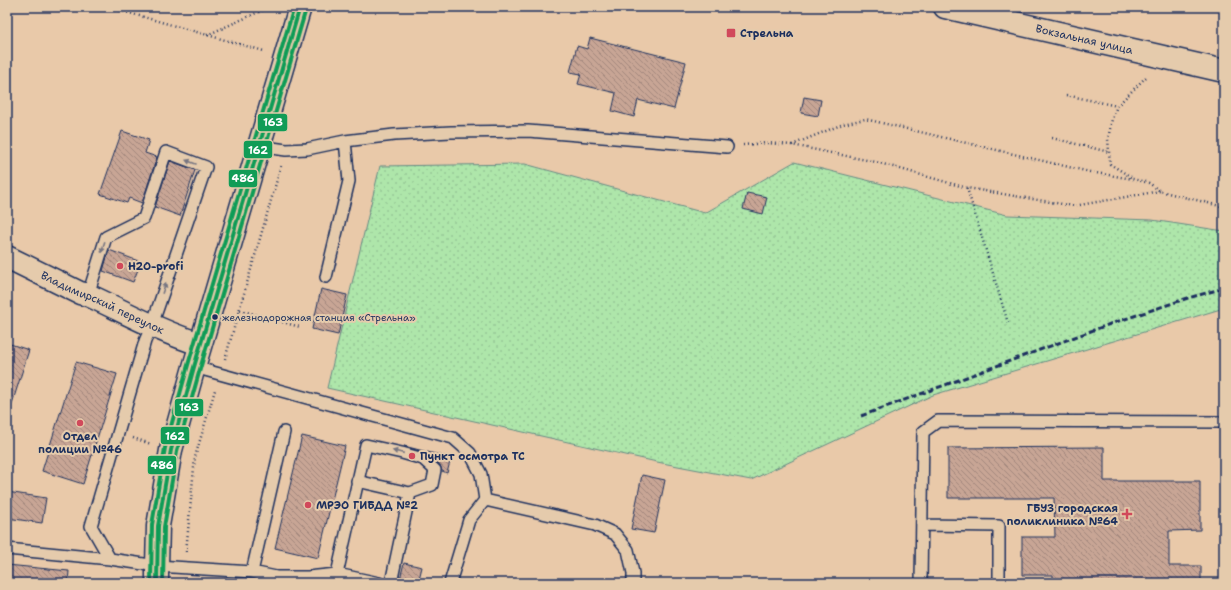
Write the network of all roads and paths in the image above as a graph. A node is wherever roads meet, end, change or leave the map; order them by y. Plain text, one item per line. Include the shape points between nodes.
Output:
1 (108, 7) edge
2 (270, 7) edge
3 (300, 7) edge
4 (945, 7) edge
5 (207, 35) junction
6 (266, 52) dead end
7 (1165, 57) junction
8 (1224, 71) edge
9 (1066, 95) dead end
10 (1117, 106) junction
11 (1052, 138) dead end
12 (345, 141) junction
13 (792, 145) junction
14 (258, 146) junction
15 (727, 147) joint
16 (286, 150) junction
17 (1109, 152) junction
18 (1133, 179) junction
19 (967, 188) junction
20 (1160, 191) junction
21 (1224, 207) edge
22 (7, 257) edge
23 (326, 277) dead end
24 (88, 295) junction
25 (240, 310) junction
26 (1008, 323) dead end
27 (152, 325) junction
28 (300, 327) dead end
29 (200, 344) junction
30 (194, 367) junction
31 (220, 375) junction
32 (1224, 422) edge
33 (284, 432) dead end
34 (358, 481) junction
35 (410, 493) junction
36 (485, 500) junction
37 (922, 526) junction
38 (7, 549) edge
39 (110, 559) junction
40 (184, 568) junction
41 (252, 572) junction
42 (337, 574) junction
43 (157, 575) edge
44 (379, 583) edge
45 (391, 583) edge
46 (450, 583) edge
47 (633, 583) edge
48 (921, 583) edge
49 (999, 583) edge

1 - 5 path
2 - 5 path
3 - 14 main road
4 - 7 main road, Вокзальная улица
5 - 6 path
7 - 8 main road, Вокзальная улица
7 - 10 path
9 - 10 path
10 - 17 path via 1108,139
11 - 17 path
12 - 15 lane via 451,132 528,132
12 - 16 lane via 307,150
12 - 23 lane via 349,181
13 - 15 path via 767,143
13 - 18 path via 843,124 865,119 1090,172
13 - 19 path via 876,162
14 - 16 lane
14 - 29 main road
16 - 25 path
17 - 18 path via 1110,164
18 - 20 path via 1149,183
19 - 20 path via 1074,206
19 - 26 path
20 - 21 path
22 - 24 main road, Владимирский переулок
24 - 27 main road, Владимирский переулок
27 -> 24 lane via 206,167 166,152 144,218 106,237
25 - 28 path
25 - 31 path
27 - 29 main road, Владимирский переулок
27 - 39 lane via 145,341 91,526
29 - 30 main road
30 - 31 lane
30 - 43 main road via 171,450 158,526
31 - 36 lane via 453,438 470,453 481,474
31 - 40 path via 195,457
32 - 37 lane via 938,421 923,432
33 - 41 lane
34 - 35 lane
35 -> 34 lane via 432,485 435,470 423,459 402,453 366,445
34 - 42 lane
35 - 45 lane
36 - 46 lane via 469,520
36 - 47 lane via 595,525 615,534 628,550
37 - 48 lane
37 - 49 lane via 999,526
38 - 39 lane
39 - 43 lane
40 - 41 lane
40 - 43 lane
41 - 42 lane via 276,577
42 - 44 lane

